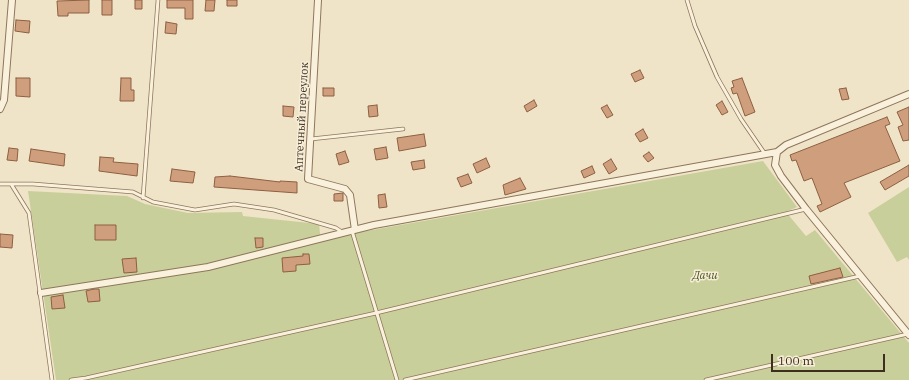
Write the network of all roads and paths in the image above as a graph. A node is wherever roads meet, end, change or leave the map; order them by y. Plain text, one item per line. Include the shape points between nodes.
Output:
1 (12, 0) edge
2 (158, 0) edge
3 (318, 0) edge
4 (687, 0) edge
5 (909, 94) edge
6 (0, 109) edge
7 (403, 128) dead end
8 (311, 139) junction
9 (777, 152) junction
10 (766, 155) junction
11 (0, 184) edge
12 (11, 184) junction
13 (144, 198) junction
14 (806, 209) junction
15 (353, 231) junction
16 (344, 233) junction
17 (860, 276) junction
18 (41, 293) junction
19 (376, 313) junction
20 (908, 334) edge
21 (52, 380) edge
22 (71, 380) edge
23 (397, 380) edge
24 (405, 380) edge
25 (706, 380) edge

1 - 6 street via 4,100
2 - 13 lane
3 - 8 street, Аптечный переулок
4 - 10 lane via 717,77 741,119
5 - 9 street
7 - 8 lane
8 - 15 street, Аптечный переулок via 308,179 345,189 350,195
9 - 10 street
9 - 14 street via 776,165 780,176
10 - 15 street
11 - 12 lane
12 - 13 lane via 133,192
12 - 18 lane via 29,213
13 - 16 lane via 195,210 234,204 274,210 336,228
14 - 17 street
14 - 19 lane
15 - 16 street
15 - 19 lane
16 - 18 street via 208,266
17 - 20 street
17 - 24 lane
18 - 21 lane
19 - 22 lane
19 - 23 lane
20 - 25 lane

